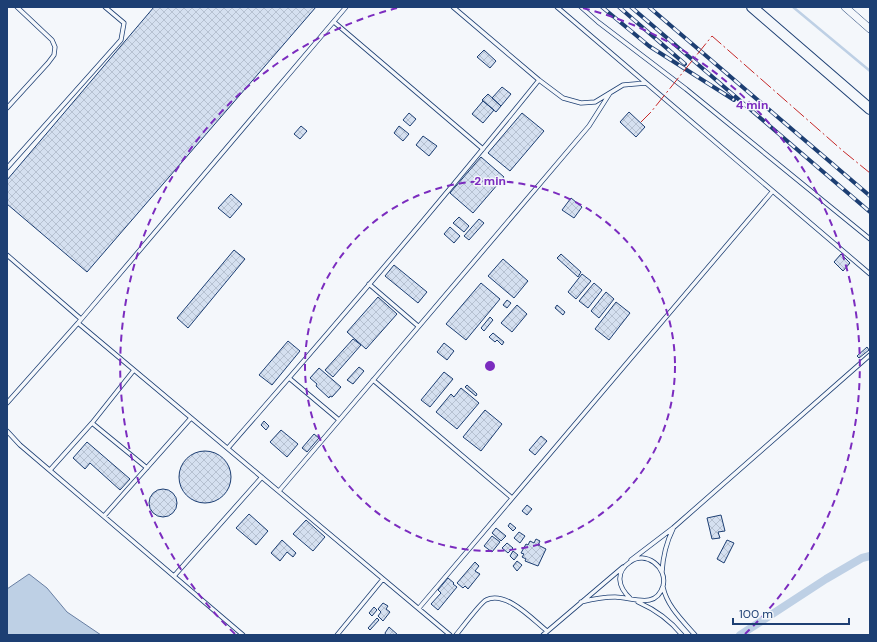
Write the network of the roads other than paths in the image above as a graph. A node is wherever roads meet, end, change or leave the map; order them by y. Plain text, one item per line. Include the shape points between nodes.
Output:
1 (17, 7) edge
2 (105, 7) edge
3 (346, 7) edge
4 (453, 7) edge
5 (557, 7) edge
6 (581, 7) edge
7 (752, 7) edge
8 (845, 7) edge
9 (334, 22) junction
10 (870, 29) edge
11 (539, 80) junction
12 (646, 83) junction
13 (610, 93) junction
14 (7, 108) edge
15 (870, 109) edge
16 (483, 149) junction
17 (7, 168) edge
18 (772, 192) junction
19 (870, 238) edge
20 (7, 255) edge
21 (870, 274) edge
22 (369, 284) junction
23 (81, 319) junction
24 (78, 323) junction
25 (418, 326) junction
26 (870, 355) edge
27 (134, 370) junction
28 (289, 378) junction
29 (373, 380) junction
30 (7, 403) edge
31 (191, 418) junction
32 (339, 420) junction
33 (92, 423) junction
34 (7, 432) edge
35 (228, 448) junction
36 (147, 468) junction
37 (50, 470) junction
38 (262, 477) junction
39 (279, 492) junction
40 (512, 498) junction
41 (104, 516) junction
42 (673, 528) junction
43 (632, 560) junction
44 (624, 566) junction
45 (662, 572) junction
46 (174, 576) junction
47 (383, 579) junction
48 (663, 586) junction
49 (630, 598) junction
50 (637, 601) junction
51 (581, 602) junction
52 (418, 608) junction
53 (547, 631) junction
54 (243, 635) edge
55 (337, 635) edge
56 (450, 635) edge
57 (456, 635) edge
58 (543, 635) edge
59 (682, 635) edge
60 (695, 635) edge

1 - 14 lane via 52,40 55,47 54,55 48,63
2 - 17 lane via 124,23 122,40
3 - 9 lane
4 - 11 lane
5 - 12 lane
6 - 19 lane
7 - 15 main road
8 - 10 street
9 - 16 lane
9 - 23 lane
11 - 13 lane via 563,98 581,103 595,102
11 - 16 lane
12 - 13 lane via 624,85
12 - 18 lane
13 - 25 lane via 589,126
16 - 22 lane
18 - 21 lane
18 - 40 lane
20 - 23 lane
22 - 25 lane
22 - 28 lane
23 - 24 lane
24 - 27 lane
24 - 30 lane
25 - 29 lane
26 - 42 lane
27 - 31 lane
27 - 33 lane
28 - 32 lane
28 - 35 lane
29 - 32 lane
29 - 40 lane
31 - 35 lane
31 - 36 lane
32 - 39 lane
33 - 36 lane
33 - 37 lane
34 - 37 lane
35 - 38 lane
36 - 41 lane
37 - 41 lane
38 - 39 lane
38 - 46 lane
39 - 47 lane
40 - 52 lane
41 - 46 lane
42 - 43 lane
42 - 45 lane via 666,545
43 - 44 lane
43 - 45 lane via 649,559 657,564
44 - 49 lane via 620,574 620,583 623,592
44 - 51 lane
45 - 48 lane
46 - 54 lane
47 - 52 lane
47 - 55 lane
48 - 50 lane via 653,598
48 - 60 lane via 669,603
49 - 50 lane
49 - 51 lane via 601,597
50 - 59 lane via 658,613
51 - 53 lane
52 - 56 lane
53 - 57 lane via 509,600 496,597 486,600
53 - 58 lane

